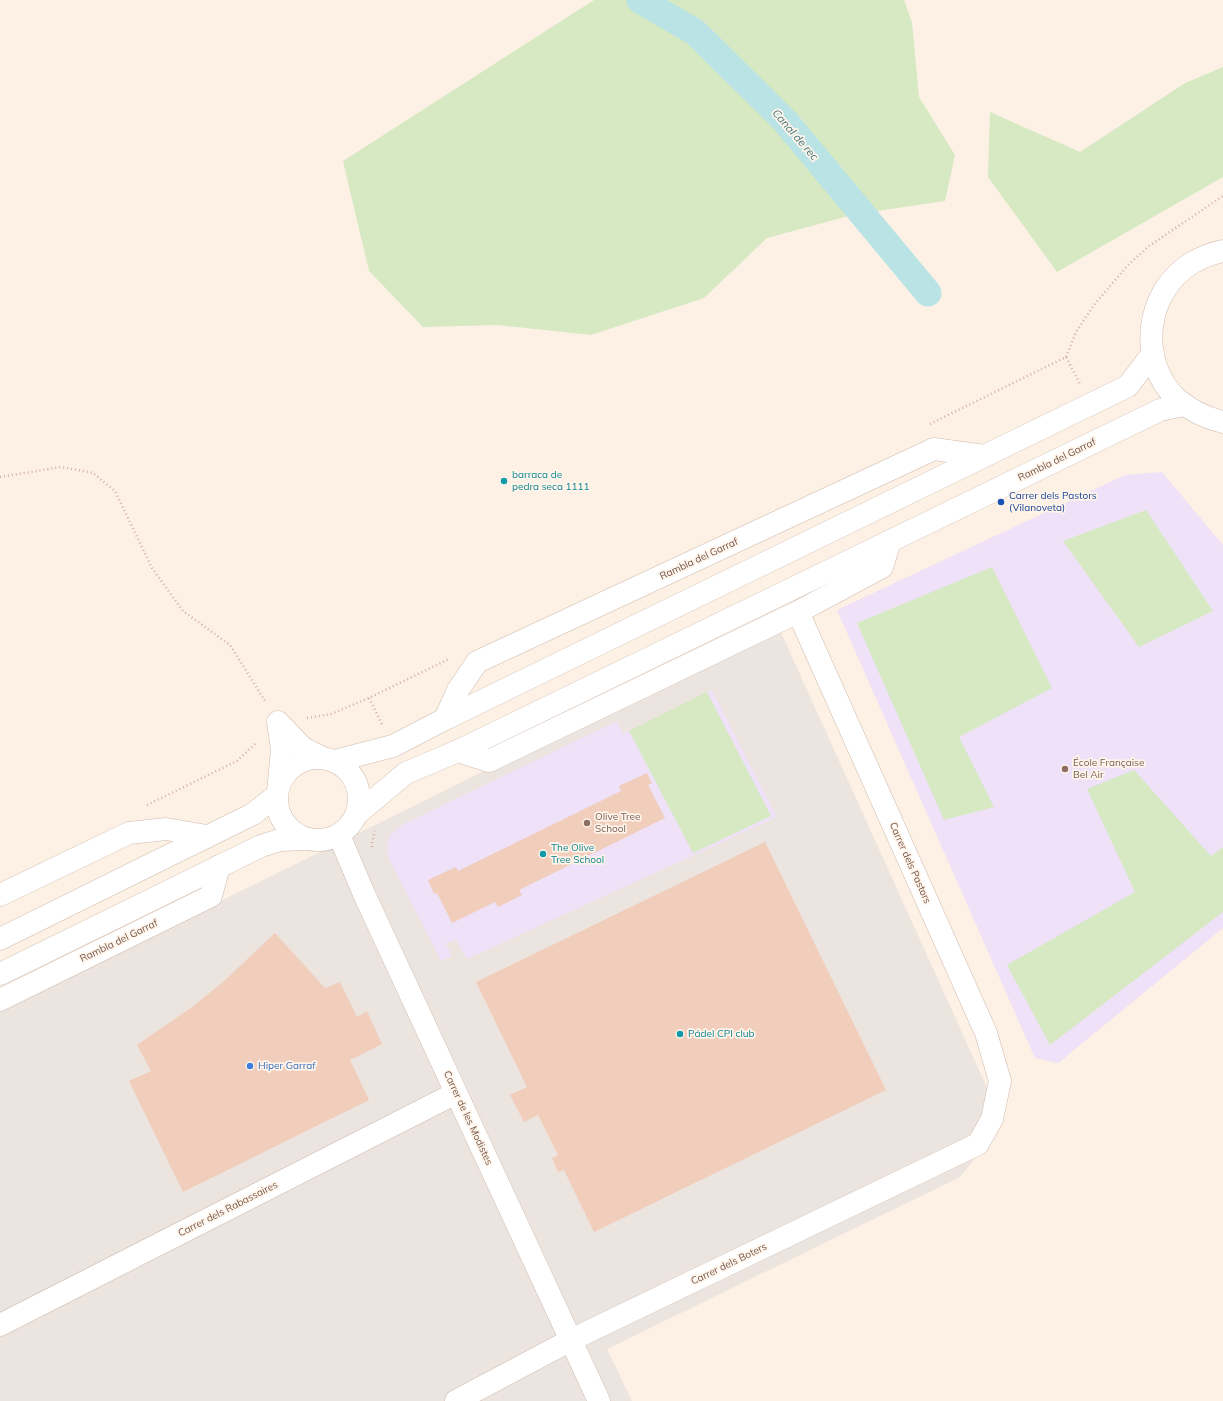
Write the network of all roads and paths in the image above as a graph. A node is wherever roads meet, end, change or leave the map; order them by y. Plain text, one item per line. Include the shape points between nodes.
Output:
1 (1223, 196) edge
2 (1223, 251) edge
3 (1153, 353) junction
4 (1066, 358) dead end
5 (1184, 405) junction
6 (1223, 422) edge
7 (984, 456) junction
8 (0, 477) edge
9 (890, 541) junction
10 (798, 612) junction
11 (445, 719) junction
12 (278, 722) junction
13 (458, 751) junction
14 (328, 759) junction
15 (278, 789) junction
16 (358, 813) junction
17 (339, 835) junction
18 (207, 836) junction
19 (305, 838) junction
20 (219, 866) junction
21 (0, 896) edge
22 (0, 939) edge
23 (0, 974) edge
24 (0, 1000) edge
25 (456, 1093) junction
26 (992, 1119) joint
27 (0, 1324) edge
28 (571, 1340) junction
29 (456, 1401) edge
30 (599, 1401) edge

1 - 4 path via 1149,246 1128,265 1094,305 1076,332
2 - 3 street via 1191,263 1173,278 1166,288 1160,297 1153,319
3 - 5 street via 1164,382
3 - 7 street via 1128,386
5 - 6 street via 1197,413
5 - 9 street, Rambla del Garraf via 1160,410
7 - 11 street
7 - 11 street, Rambla del Garraf via 934,449 477,662 458,690
8 - 12 path via 61,467 93,473 115,491 152,568 184,611 230,645
9 - 10 street via 882,567
9 - 13 street, Rambla del Garraf
10 - 13 street via 488,761
10 - 26 street, Carrer dels Pastors via 986,1033 1000,1081
11 - 14 street via 393,746
12 - 14 street via 303,748
12 - 15 street via 282,749
13 - 16 street, Rambla del Garraf via 406,773
14 - 15 street via 304,759 291,766
14 - 16 street via 353,775 359,788
15 - 18 street via 253,814
15 - 19 street via 279,815 287,827
16 - 17 street via 350,826
17 - 19 street via 320,841
17 - 25 street, Carrer de les Modistes
18 - 21 street via 166,829 129,833
18 - 22 street
19 - 20 street via 280,840 261,846
20 - 23 street
20 - 24 street, Rambla del Garraf via 211,896
25 - 27 street, Carrer dels Rabassaires
25 - 28 street, Carrer de les Modistes
26 - 28 street, Carrer dels Boters via 978,1144
28 - 29 street, Carrer dels Boters
28 - 30 street, Carrer de les Modistes

